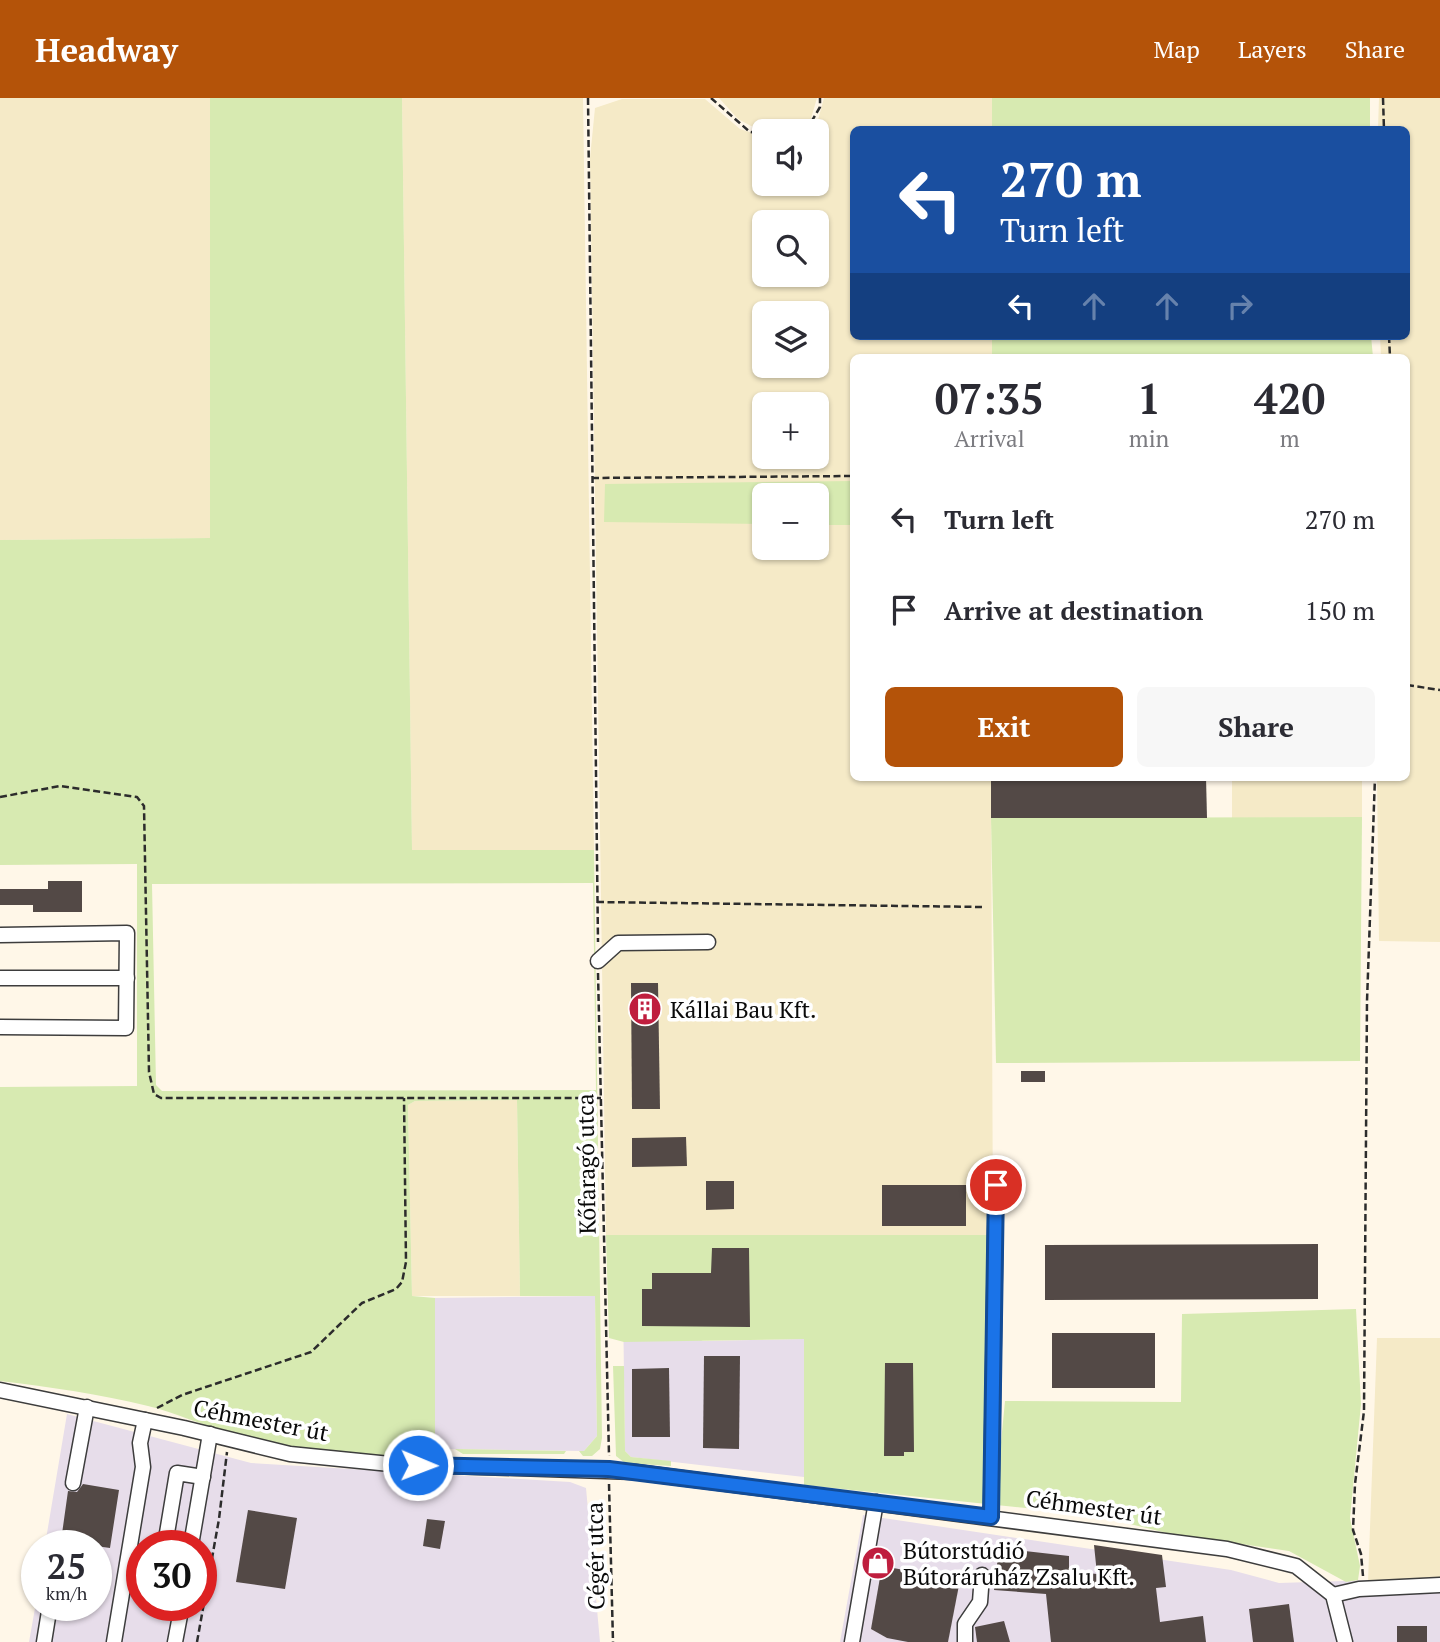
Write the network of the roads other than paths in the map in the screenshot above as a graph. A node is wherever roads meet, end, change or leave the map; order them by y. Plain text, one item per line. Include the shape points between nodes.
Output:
1 (0, 935) edge
2 (708, 942) dead end
3 (598, 961) road end
4 (0, 978) edge
5 (127, 978) junction
6 (0, 1027) edge
7 (996, 1185) dead end
8 (0, 1390) edge
9 (87, 1407) junction
10 (145, 1420) junction
11 (209, 1434) junction
12 (203, 1477) junction
13 (73, 1483) dead end
14 (876, 1502) junction
15 (991, 1517) junction
16 (168, 1530) edge
17 (194, 1530) edge
18 (982, 1574) dead end
19 (1440, 1585) edge
20 (1333, 1595) junction
21 (47, 1621) edge
22 (177, 1621) edge
23 (172, 1640) edge
24 (44, 1642) edge
25 (114, 1642) edge
26 (852, 1642) edge
27 (965, 1642) edge
28 (1345, 1642) edge

1 - 5 street via 127,933
2 - 3 street via 618,943
4 - 5 street
5 - 6 street via 126,1028
7 - 15 street
8 - 9 street, Céhmester út
9 - 10 street, Céhmester út
9 - 13 street
10 - 11 street, Céhmester út
10 - 25 street via 139,1444 143,1467
11 - 12 street
11 - 14 street, Céhmester út via 290,1454 390,1464 609,1469
12 - 16 street via 177,1473
12 - 17 street
14 - 15 street, Céhmester út
14 - 26 street
15 - 20 street, Céhmester út via 1227,1549 1296,1566
18 - 27 street via 980,1602 965,1624
19 - 20 street
20 - 28 street
21 - 24 street
22 - 23 street

